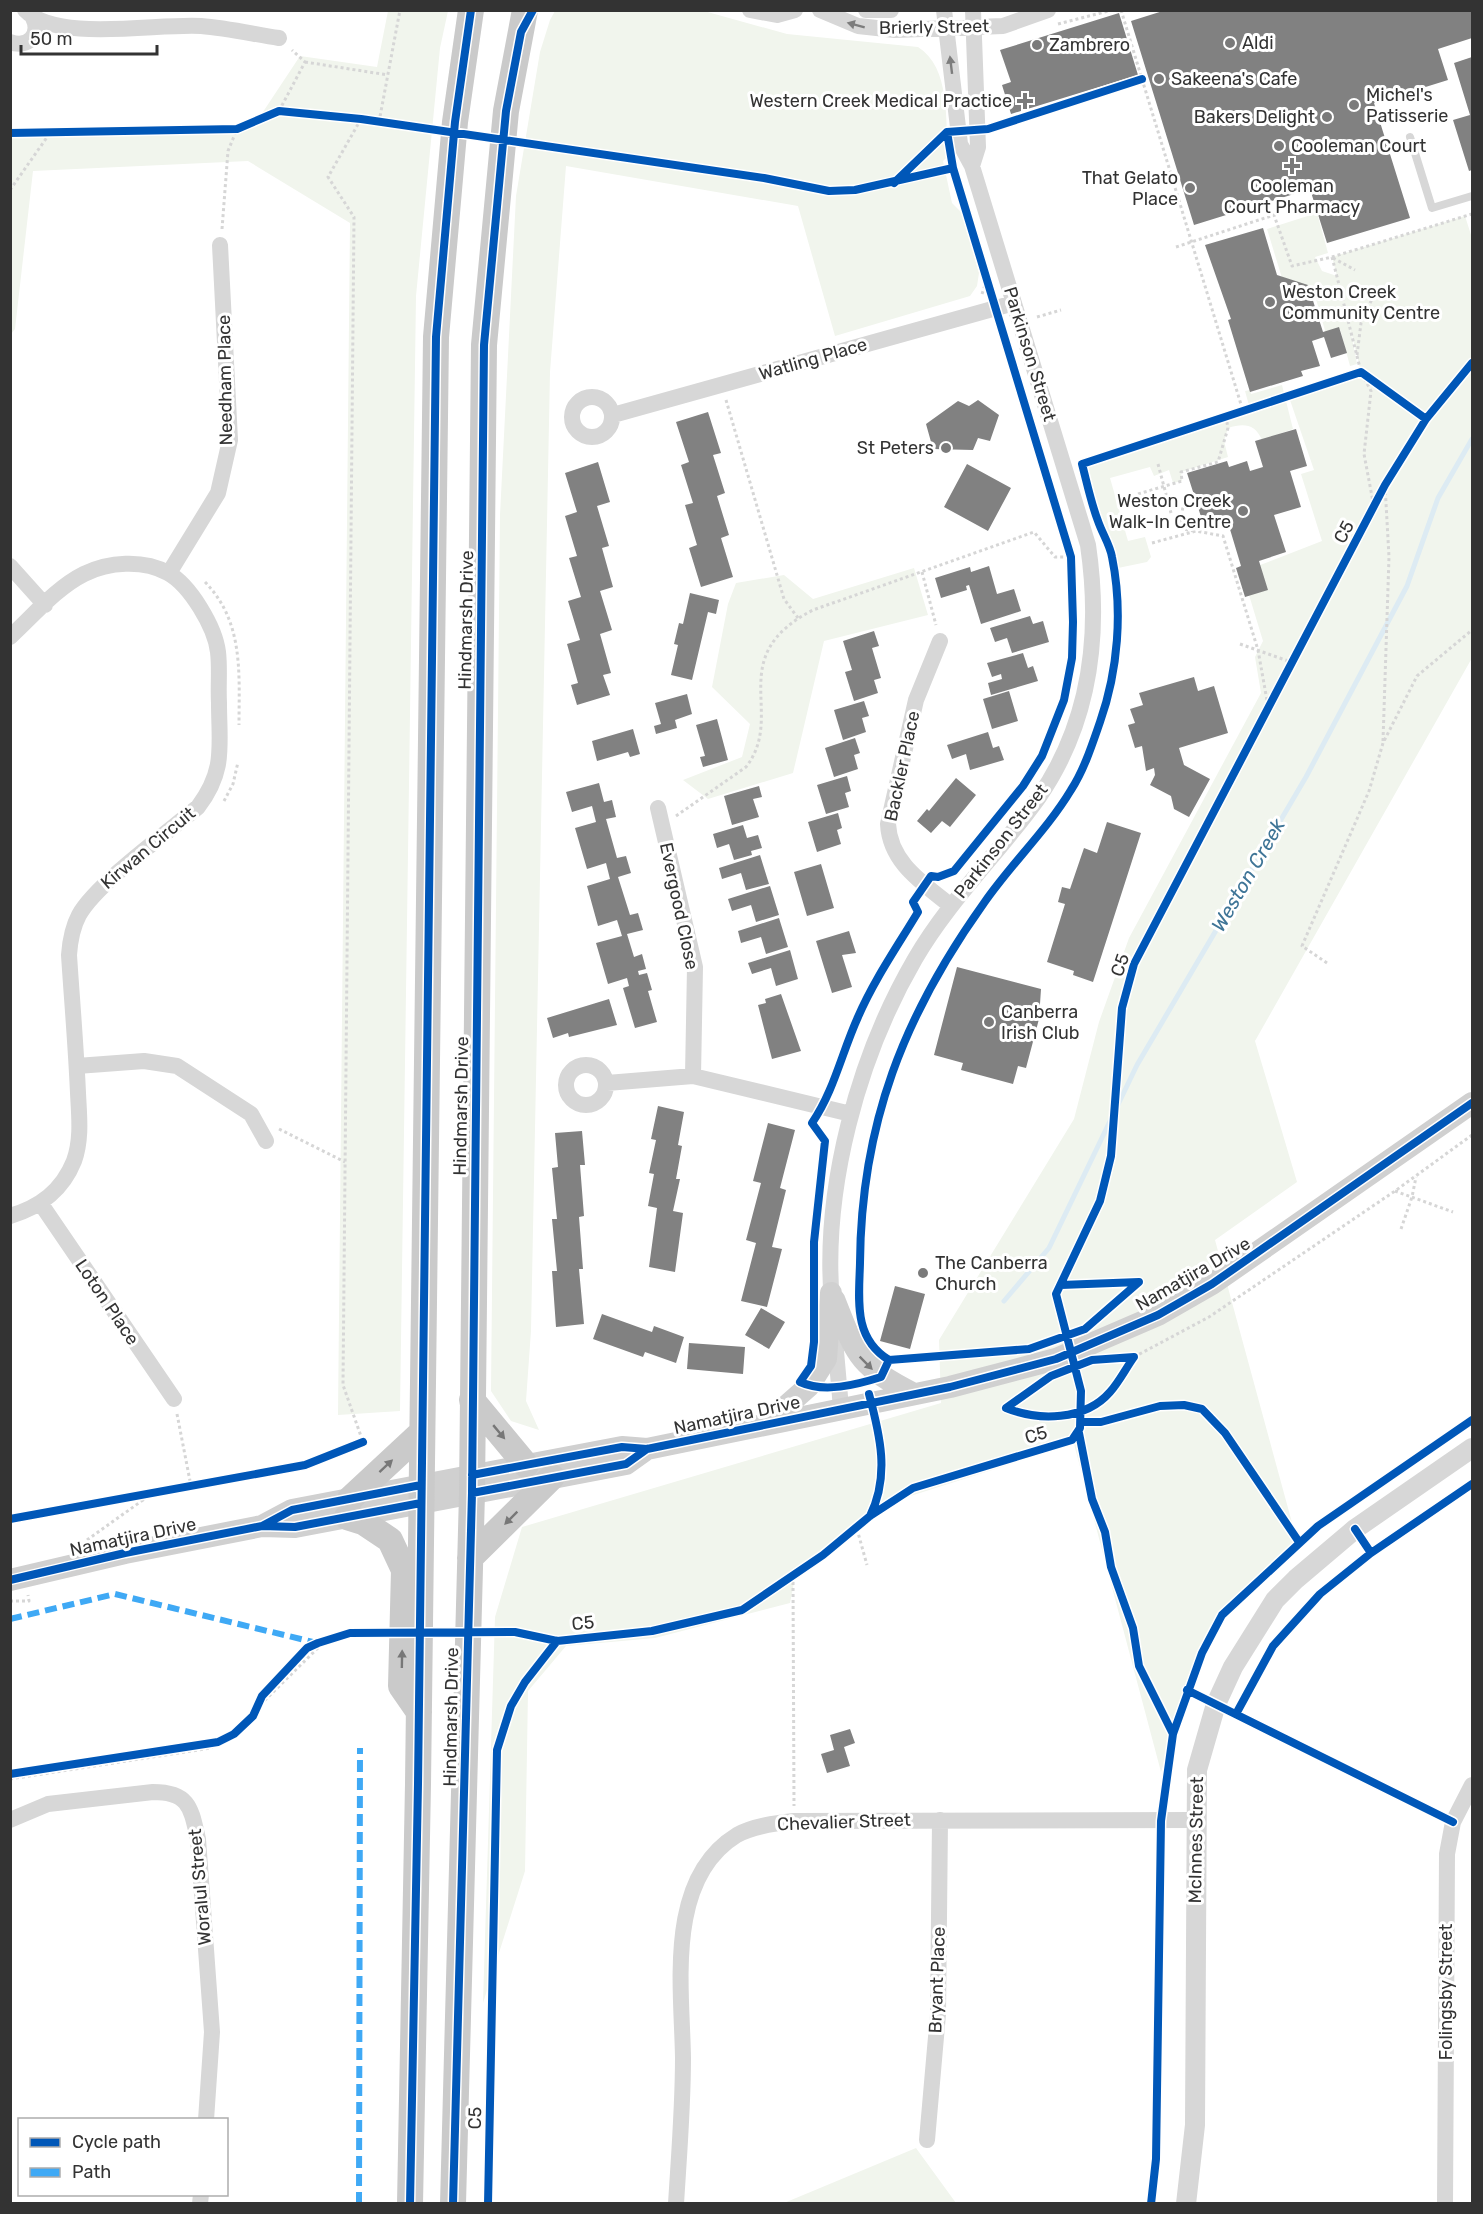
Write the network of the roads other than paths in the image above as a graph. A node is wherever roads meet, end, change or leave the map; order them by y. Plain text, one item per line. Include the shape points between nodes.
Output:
1 (750, 10) edge
2 (795, 10) edge
3 (820, 10) edge
4 (866, 10) edge
5 (891, 10) edge
6 (944, 10) edge
7 (1048, 10) edge
8 (471, 11) edge
9 (23, 13) edge
10 (526, 18) edge
11 (974, 19) edge
12 (946, 28) junction
13 (279, 38) road end
14 (10, 42) edge
15 (1410, 137) dead end
16 (972, 166) junction
17 (1473, 196) edge
18 (220, 245) road end
19 (1014, 303) junction
20 (613, 415) dead end
21 (10, 566) edge
22 (169, 573) junction
23 (45, 605) junction
24 (10, 637) edge
25 (940, 640) road end
26 (658, 808) dead end
27 (951, 906) junction
28 (77, 1066) junction
29 (693, 1076) junction
30 (607, 1083) dead end
31 (1473, 1103) edge
32 (851, 1114) junction
33 (266, 1141) dead end
34 (41, 1204) junction
35 (10, 1215) edge
36 (831, 1293) junction
37 (914, 1394) junction
38 (174, 1399) road end
39 (472, 1400) junction
40 (841, 1408) junction
41 (765, 1425) junction
42 (421, 1433) junction
43 (1473, 1448) edge
44 (647, 1449) junction
45 (526, 1465) junction
46 (552, 1478) junction
47 (472, 1484) junction
48 (421, 1494) junction
49 (349, 1508) junction
50 (470, 1558) junction
51 (10, 1580) edge
52 (419, 1712) junction
53 (1473, 1785) edge
54 (10, 1820) edge
55 (940, 1820) junction
56 (1195, 1821) junction
57 (206, 2118) edge
58 (927, 2140) dead end
59 (410, 2204) edge
60 (453, 2204) edge
61 (676, 2204) edge
62 (1186, 2204) edge
63 (1445, 2204) edge

1 - 2 street via 777,15
12 -> 3 street, Brierly Street via 895,30 858,26
4 - 5 street, Brierly Street
6 - 12 street, Parkinson Street
7 - 11 street, Brierly Street via 1003,26
8 - 42 main road, Hindmarsh Drive via 455,122 436,337
9 - 13 street via 70,29 201,26
9 - 14 street via 36,28 32,39 22,44
10 - 39 main road, Hindmarsh Drive via 506,111 484,345
11 - 12 street, Brierly Street
11 - 16 street, Parkinson Street via 978,147
16 -> 12 street, Parkinson Street via 960,144
15 - 17 lane via 1432,208
16 - 19 street, Parkinson Street
18 - 22 street, Needham Place via 230,440 218,493
19 - 20 street, Watling Place
19 - 27 street, Parkinson Street via 1088,545 1095,625 1079,718 1058,764 1039,797
21 - 23 street
22 - 23 street, Kirwan Circuit via 147,565 100,568 71,582
22 - 28 street, Kirwan Circuit via 197,602 218,651 219,767 198,807 95,894 78,916 69,955
23 - 24 street, Kirwan Circuit
25 - 27 street, Backler Place via 916,700 888,832 901,863
26 - 29 street, Evergood Close via 695,967
27 - 32 street, Parkinson Street via 915,958 867,1063
28 - 33 street via 144,1061 177,1066 251,1114
28 - 34 street, Kirwan Circuit via 79,1131 74,1159 61,1184
29 - 30 street
29 - 32 street
31 - 37 main road, Namatjira Drive via 1212,1284 1158,1315 1056,1359
32 - 36 street, Parkinson Street via 838,1168
34 - 35 street, Kirwan Circuit
34 - 38 street, Loton Place
36 -> 37 main road via 862,1361 881,1377
36 - 40 street, Parkinson Street
36 - 41 main road via 826,1359 809,1386
37 - 40 main road, Namatjira Drive
39 -> 45 main road
39 - 47 main road, Hindmarsh Drive
40 - 41 main road, Namatjira Drive
41 - 44 main road, Namatjira Drive
42 - 48 main road, Hindmarsh Drive
49 -> 42 main road
43 - 56 street, McInnes Street via 1355,1529 1275,1600 1233,1667 1216,1704 1197,1770
44 - 45 main road, Namatjira Drive via 622,1447
44 - 46 main road, Namatjira Drive via 626,1464
45 - 47 main road, Namatjira Drive
46 - 47 main road, Namatjira Drive
46 -> 50 main road
47 - 48 main road, Namatjira Drive
47 - 50 main road, Hindmarsh Drive
48 - 49 main road, Namatjira Drive
48 - 52 main road, Hindmarsh Drive
49 - 51 main road, Namatjira Drive via 295,1527 262,1526
52 -> 49 main road via 401,1686 404,1570 390,1540
50 - 60 main road, Hindmarsh Drive
52 - 59 main road, Hindmarsh Drive
53 - 63 street, Folingsby Street via 1453,1822 1447,1854
54 - 57 street, Woralul Street via 48,1804 153,1792 165,1792 186,1802 192,1811 198,1839 212,2032
55 - 56 street, Chevalier Street
55 - 58 street, Bryant Place via 938,2014
55 - 61 street, Chevalier Street via 770,1824 738,1835 717,1852 700,1874 687,1907 681,1949 683,2100
56 - 62 street, McInnes Street via 1195,2125

